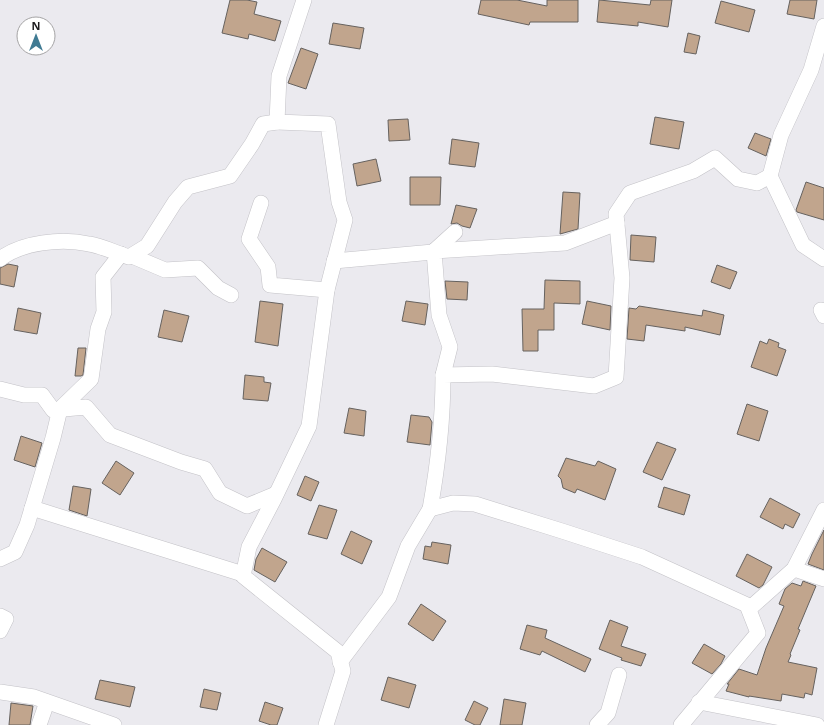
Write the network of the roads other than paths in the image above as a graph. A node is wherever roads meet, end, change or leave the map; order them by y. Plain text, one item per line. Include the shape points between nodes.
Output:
1 (304, 0) edge
2 (824, 26) edge
3 (277, 122) junction
4 (770, 176) junction
5 (261, 203) dead end
6 (617, 223) junction
7 (455, 232) dead end
8 (434, 251) junction
9 (126, 255) junction
10 (0, 259) edge
11 (824, 259) edge
12 (334, 262) junction
13 (326, 290) junction
14 (231, 295) dead end
15 (443, 375) junction
16 (0, 389) edge
17 (60, 409) junction
18 (276, 494) junction
19 (32, 508) junction
20 (430, 509) junction
21 (824, 510) edge
22 (0, 558) edge
23 (794, 570) junction
24 (243, 574) junction
25 (824, 579) edge
26 (749, 609) junction
27 (0, 616) edge
28 (0, 631) edge
29 (340, 662) junction
30 (619, 675) dead end
31 (0, 692) edge
32 (47, 702) junction
33 (700, 702) junction
34 (39, 725) edge
35 (114, 725) edge
36 (326, 725) edge
37 (597, 725) edge
38 (681, 725) edge
39 (818, 725) edge

1 - 3 street via 279,76
2 - 4 street via 811,70 781,135
3 - 9 street via 263,124 230,176 188,187 175,202 148,246
3 - 12 street via 328,124 339,202 345,220
4 - 6 street via 757,183 738,179 716,158 693,171 630,193 616,214
4 - 11 street via 803,244
5 - 13 street via 249,239 268,267 270,285
6 - 8 street via 565,243
6 - 15 street via 622,278 616,377 594,386 492,374
7 - 8 street
8 - 12 street
8 - 15 street via 438,315 450,347
9 - 10 street via 89,244 56,241 32,245 8,253
9 - 14 street via 165,270 198,268 218,288
9 - 17 street via 103,277 104,312 98,329 91,379
12 - 13 street
13 - 18 street via 309,426
15 - 20 street via 437,468
16 - 17 street via 24,395 42,395 53,410
17 - 18 street via 86,407 110,435 205,469 220,493 247,506
17 - 19 street
18 - 24 street via 249,547
19 - 22 street via 15,552
19 - 24 street
20 - 26 street via 453,503 475,504 562,531 642,557 747,605
20 - 29 street via 408,546 389,597
21 - 23 street
23 - 25 street
23 - 26 street
24 - 29 street via 338,652
26 - 33 street via 758,633
27 - 28 street via 6,619
29 - 36 street via 343,671
30 - 37 street via 608,712
31 - 32 street via 34,697
32 - 34 street
32 - 35 street
33 - 38 street
33 - 39 street

